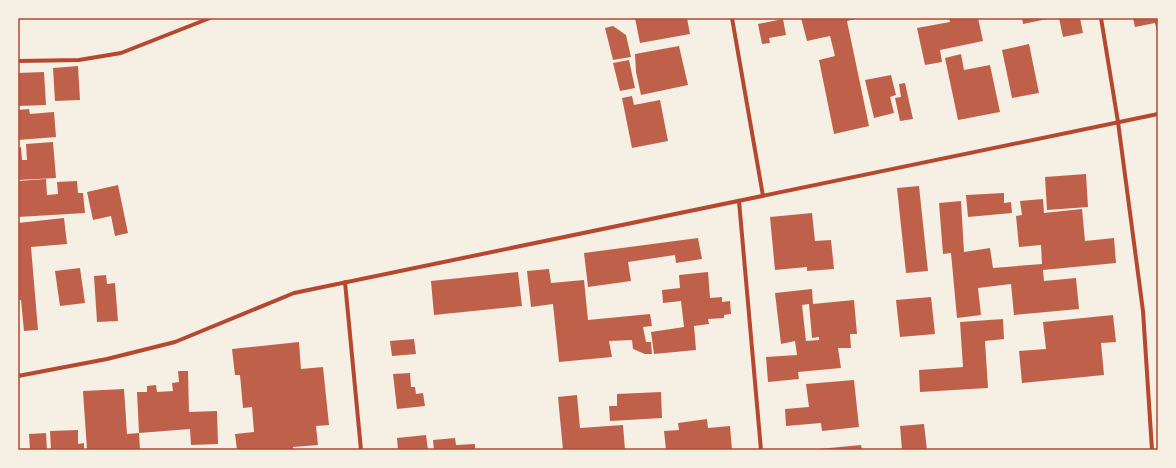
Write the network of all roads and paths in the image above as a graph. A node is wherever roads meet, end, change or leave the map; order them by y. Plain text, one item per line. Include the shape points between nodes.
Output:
1 (210, 18) edge
2 (732, 18) edge
3 (1100, 18) edge
4 (18, 61) edge
5 (1158, 114) edge
6 (1118, 122) junction
7 (762, 196) junction
8 (739, 201) junction
9 (345, 282) junction
10 (18, 376) edge
11 (361, 450) edge
12 (761, 450) edge
13 (1152, 450) edge

1 - 4 street via 121,53 80,60
2 - 7 street
3 - 6 street
5 - 6 street
6 - 7 street
6 - 13 street via 1143,311
7 - 8 street
8 - 9 street
8 - 12 street
9 - 10 street via 294,293 175,342 107,359
9 - 11 street

